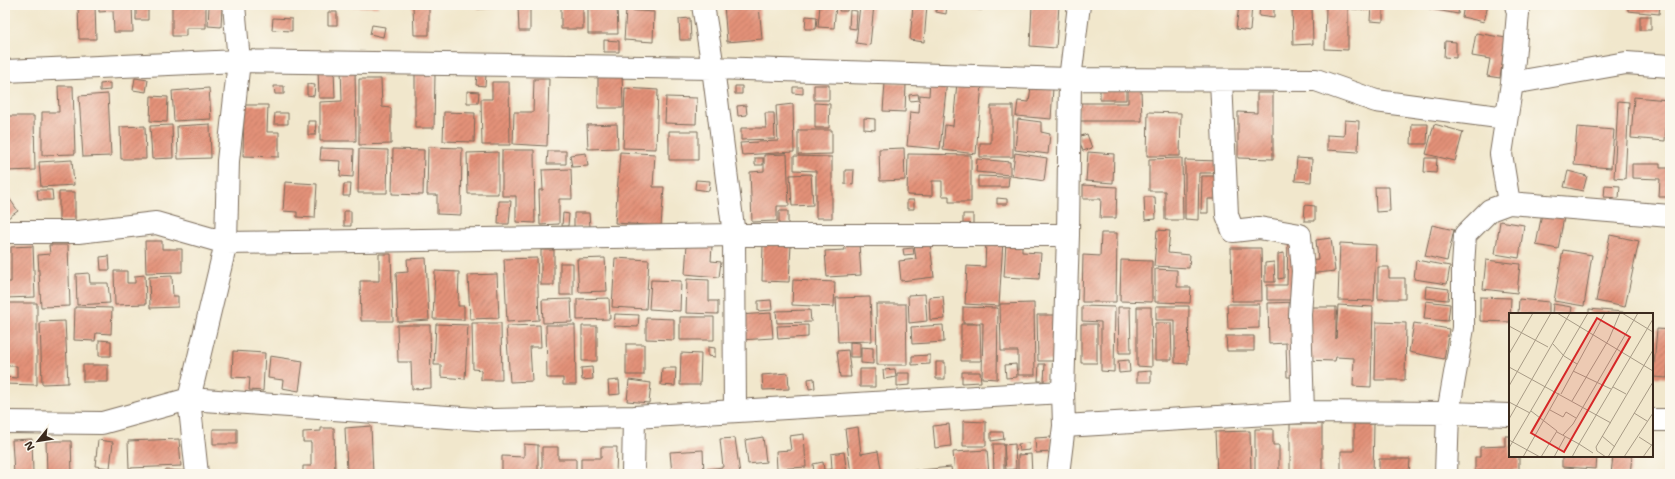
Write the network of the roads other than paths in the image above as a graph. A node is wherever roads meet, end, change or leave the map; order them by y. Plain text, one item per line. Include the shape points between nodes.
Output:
1 (234, 5) edge
2 (703, 5) edge
3 (1079, 5) edge
4 (1516, 5) edge
5 (239, 61) junction
6 (1670, 66) edge
7 (713, 68) junction
8 (5, 71) edge
9 (1070, 79) junction
10 (1222, 80) junction
11 (1512, 84) junction
12 (1506, 118) junction
13 (1509, 203) junction
14 (1670, 216) edge
15 (5, 232) edge
16 (734, 235) junction
17 (1068, 235) junction
18 (226, 243) junction
19 (1063, 392) junction
20 (189, 399) junction
21 (735, 411) junction
22 (1303, 412) junction
23 (1448, 413) junction
24 (1509, 415) edge
25 (634, 417) junction
26 (1653, 420) edge
27 (1670, 420) edge
28 (5, 422) edge
29 (1064, 426) junction
30 (197, 474) edge
31 (632, 474) edge
32 (1058, 474) edge
33 (1446, 474) edge

1 - 5 street
2 - 7 street
3 - 9 street
4 - 11 street via 1518,13
5 - 7 street
5 - 8 street
5 - 18 street via 228,161
6 - 11 street via 1626,63
7 - 9 street
7 - 16 street
9 - 10 street
9 - 17 street
10 - 12 street via 1316,80 1376,101
10 - 22 street via 1227,215 1233,231 1259,228 1300,235 1304,271 1300,315
11 - 12 street
12 - 13 street via 1501,154
13 - 14 street
13 - 23 street via 1490,210 1465,235 1463,328
15 - 18 street via 78,232 156,223
16 - 17 street
16 - 18 street
16 - 21 street
17 - 19 street
18 - 20 street
19 - 21 street
19 - 29 street
20 - 25 street via 492,420
20 - 28 street via 102,423
20 - 30 street
21 - 25 street
22 - 23 street
22 - 29 street
23 - 24 street
23 - 33 street
25 - 31 street
26 - 27 street
29 - 32 street

